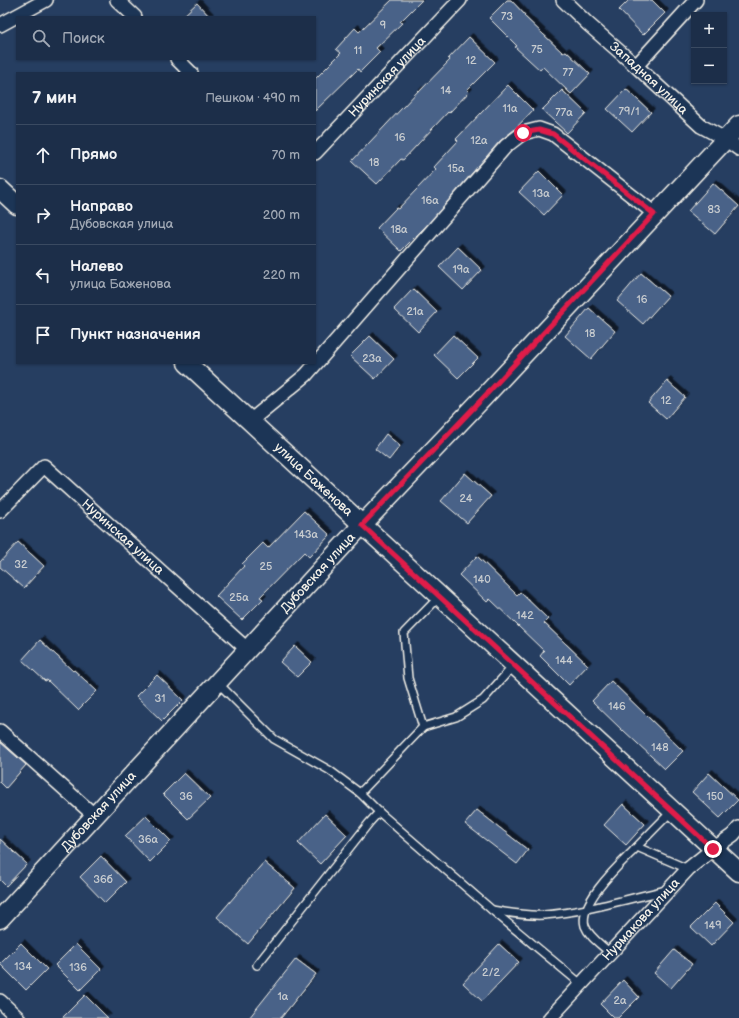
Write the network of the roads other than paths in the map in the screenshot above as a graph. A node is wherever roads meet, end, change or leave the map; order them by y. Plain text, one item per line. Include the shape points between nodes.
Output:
1 (46, 0) edge
2 (117, 0) edge
3 (460, 0) edge
4 (563, 0) edge
5 (696, 0) edge
6 (16, 16) edge
7 (17, 16) edge
8 (133, 16) edge
9 (0, 25) edge
10 (178, 60) edge
11 (636, 66) junction
12 (190, 72) edge
13 (739, 124) edge
14 (732, 144) edge
15 (316, 152) edge
16 (0, 189) edge
17 (16, 204) edge
18 (654, 214) junction
19 (188, 364) edge
20 (316, 364) edge
21 (316, 364) edge
22 (250, 421) junction
23 (0, 511) edge
24 (362, 525) junction
25 (440, 597) junction
26 (248, 650) junction
27 (514, 664) junction
28 (217, 683) junction
29 (423, 727) junction
30 (0, 732) edge
31 (360, 793) junction
32 (672, 811) junction
33 (380, 812) junction
34 (95, 816) junction
35 (739, 828) edge
36 (637, 847) junction
37 (713, 849) junction
38 (688, 868) junction
39 (739, 872) edge
40 (668, 890) junction
41 (586, 909) junction
42 (492, 910) junction
43 (0, 919) edge
44 (610, 953) junction
45 (258, 965) dead end
46 (581, 984) junction
47 (0, 1001) edge
48 (18, 1018) edge
49 (550, 1018) edge

1 - 7 street
2 - 8 street
3 - 15 street, Нуринская улица
4 - 11 street, Западная улица
5 - 11 street
6 - 9 street
10 - 12 street
11 - 14 street, Западная улица via 701,126
13 - 14 main road, Дубовская улица
14 - 18 main road, Дубовская улица
16 - 17 main road
18 - 20 street via 553,134 539,130 523,133 506,146
18 - 24 main road, Дубовская улица
19 - 22 main road, улица Баженова
21 - 22 street via 306,375
22 - 24 main road, улица Баженова
23 - 26 street, Нуринская улица via 44,466
24 - 25 main road, улица Баженова
24 - 26 main road, Дубовская улица
25 - 27 main road, улица Баженова
25 - 29 lane via 404,633 408,678
26 - 28 main road, Дубовская улица
27 - 29 lane via 483,700 456,717
27 - 32 main road, улица Баженова
28 - 31 lane via 274,739 329,770
28 - 34 main road, Дубовская улица
29 - 31 lane
30 - 34 street
31 - 33 lane
32 - 36 lane
32 - 37 main road, улица Баженова
33 - 42 lane
33 - 45 lane
34 - 43 main road, Дубовская улица
35 - 37 street, Нурмакова улица
36 - 38 lane
36 - 41 lane via 610,873
37 - 38 street, Нурмакова улица
37 - 39 main road, улица Баженова
38 - 40 street, Нурмакова улица
40 - 41 lane
40 - 44 street, Нурмакова улица
41 - 42 lane via 543,915 517,915
41 - 44 lane via 585,926 590,935
42 - 46 lane
44 - 46 street, Нурмакова улица
46 - 49 street, Нурмакова улица
47 - 48 street

